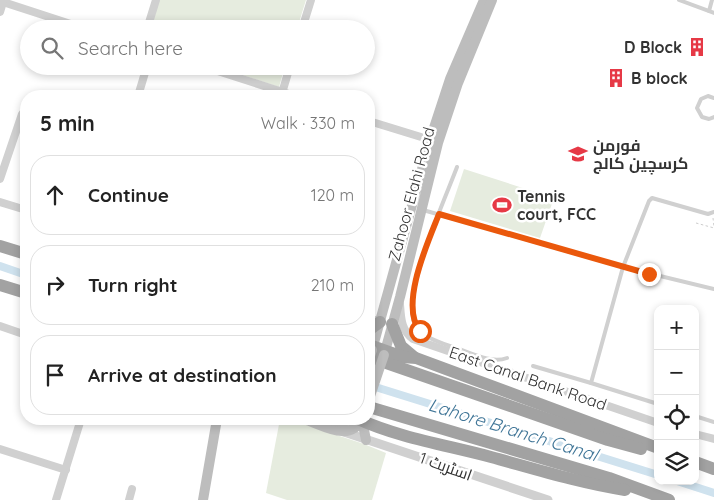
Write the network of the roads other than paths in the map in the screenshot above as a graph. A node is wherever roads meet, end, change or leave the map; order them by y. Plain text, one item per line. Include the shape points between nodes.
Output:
1 (156, 0) edge
2 (311, 0) edge
3 (484, 0) edge
4 (492, 0) edge
5 (679, 0) edge
6 (712, 0) edge
7 (2, 1) edge
8 (709, 11) junction
9 (0, 12) edge
10 (714, 13) edge
11 (59, 20) edge
12 (150, 20) edge
13 (305, 20) edge
14 (144, 75) edge
15 (230, 75) edge
16 (287, 75) edge
17 (140, 90) edge
18 (276, 90) edge
19 (283, 90) edge
20 (714, 98) edge
21 (714, 118) edge
22 (20, 120) edge
23 (375, 123) edge
24 (434, 142) junction
25 (457, 167) dead end
26 (0, 179) edge
27 (0, 202) edge
28 (20, 208) edge
29 (421, 209) junction
30 (713, 212) edge
31 (439, 214) junction
32 (0, 246) edge
33 (20, 252) edge
34 (623, 267) junction
35 (0, 285) edge
36 (714, 289) edge
37 (20, 291) edge
38 (400, 297) junction
39 (380, 321) edge
40 (0, 326) edge
41 (20, 333) edge
42 (375, 347) edge
43 (375, 352) edge
44 (375, 352) edge
45 (416, 358) junction
46 (507, 358) dead end
47 (533, 366) dead end
48 (591, 383) junction
49 (654, 403) edge
50 (375, 409) edge
51 (699, 417) edge
52 (654, 422) edge
53 (714, 422) edge
54 (78, 425) edge
55 (216, 425) edge
56 (221, 425) edge
57 (322, 425) edge
58 (355, 425) edge
59 (360, 425) edge
60 (373, 425) edge
61 (344, 432) junction
62 (699, 435) edge
63 (214, 439) junction
64 (714, 439) edge
65 (366, 440) junction
66 (654, 447) edge
67 (0, 449) edge
68 (654, 453) edge
69 (699, 464) edge
70 (714, 469) edge
71 (66, 470) junction
72 (132, 488) dead end
73 (645, 492) junction
74 (56, 500) edge
75 (129, 500) edge
76 (203, 500) edge
77 (548, 500) edge
78 (669, 500) edge

1 - 12 street
2 - 13 street
3 - 24 main road, Zahoor Elahi Road via 450,79
4 - 24 main road, Zahoor Elahi Road
5 - 8 lane
6 - 8 lane
7 - 9 street
7 - 11 street
8 - 10 lane
14 - 17 street
15 - 18 street
16 - 19 street
20 - 21 lane via 701,99 697,108 702,117
22 - 26 street
23 - 24 street
24 - 29 main road, Zahoor Elahi Road
24 - 39 main road, Zahoor Elahi Road
25 - 31 lane
27 - 28 street
29 - 31 lane
29 - 38 main road, Zahoor Elahi Road
30 - 34 lane via 708,214 652,198
31 - 34 lane
31 - 46 lane via 416,280 414,323 434,340 495,360
32 - 33 highway
34 - 36 lane
34 - 48 lane
35 - 37 highway
38 - 39 main road, Zahoor Elahi Road
38 - 52 street, East Canal Bank Road via 402,326 413,339
39 - 42 main road, Zahoor Elahi Road
39 - 45 highway
40 - 41 street
43 - 45 highway
44 - 68 highway via 608,440
45 - 66 highway
47 - 48 lane
48 - 49 lane
50 - 73 highway via 609,478
51 - 53 lane
54 - 71 street
55 - 63 main road
56 - 63 main road
57 - 61 main road
58 - 61 main road via 352,430
59 - 65 main road
60 - 73 highway via 609,488
61 - 65 street, اسٹریٹ 1
62 - 64 street
63 - 76 main road
65 - 77 street, اسٹریٹ 1
67 - 71 street
69 - 70 highway
71 - 74 street
72 - 75 street
73 - 78 highway

